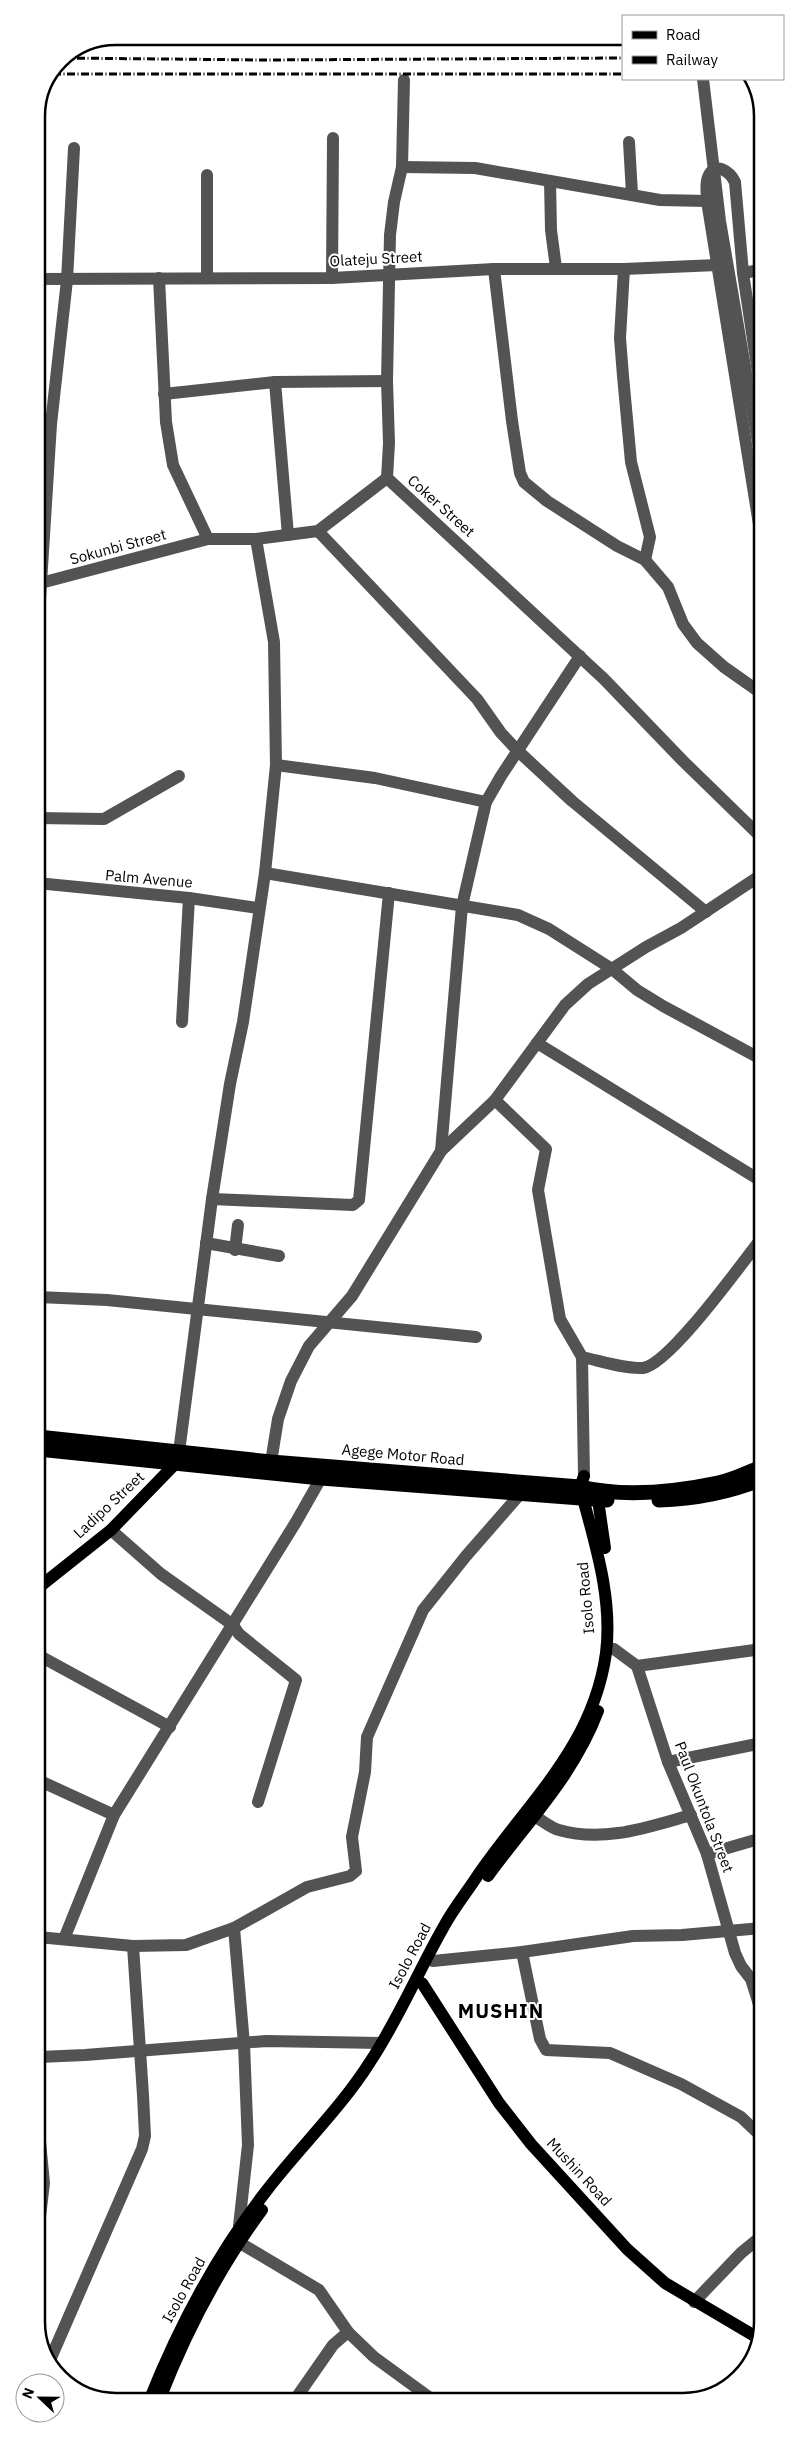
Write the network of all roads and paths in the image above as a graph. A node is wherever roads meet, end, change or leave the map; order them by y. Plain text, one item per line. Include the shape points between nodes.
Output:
1 (404, 80) dead end
2 (703, 80) edge
3 (333, 138) dead end
4 (629, 142) dead end
5 (74, 148) dead end
6 (402, 167) junction
7 (207, 175) dead end
8 (550, 181) junction
9 (632, 194) junction
10 (707, 201) junction
11 (717, 265) junction
12 (494, 268) junction
13 (556, 268) junction
14 (624, 269) junction
15 (754, 271) edge
16 (743, 273) junction
17 (389, 276) junction
18 (159, 278) junction
19 (207, 278) junction
20 (332, 278) junction
21 (45, 280) edge
22 (67, 280) junction
23 (754, 342) edge
24 (387, 380) junction
25 (275, 382) junction
26 (164, 394) junction
27 (45, 424) edge
28 (50, 424) junction
29 (754, 424) edge
30 (386, 478) junction
31 (45, 491) edge
32 (754, 494) edge
33 (318, 531) junction
34 (288, 534) junction
35 (256, 539) junction
36 (208, 540) junction
37 (645, 560) junction
38 (45, 582) edge
39 (580, 656) junction
40 (754, 688) edge
41 (518, 751) junction
42 (276, 765) junction
43 (179, 776) dead end
44 (486, 802) junction
45 (45, 818) edge
46 (754, 830) edge
47 (265, 873) junction
48 (754, 880) edge
49 (45, 884) edge
50 (389, 893) junction
51 (189, 898) junction
52 (462, 906) junction
53 (258, 908) junction
54 (706, 912) junction
55 (612, 969) junction
56 (182, 1022) dead end
57 (537, 1043) junction
58 (754, 1055) edge
59 (496, 1100) junction
60 (441, 1151) junction
61 (754, 1177) edge
62 (212, 1199) junction
63 (238, 1225) dead end
64 (206, 1244) junction
65 (754, 1249) edge
66 (235, 1250) junction
67 (280, 1256) dead end
68 (45, 1297) edge
69 (197, 1309) junction
70 (330, 1321) junction
71 (476, 1337) dead end
72 (582, 1357) junction
73 (45, 1438) edge
74 (45, 1449) edge
75 (178, 1457) junction
76 (271, 1462) junction
77 (754, 1470) edge
78 (321, 1478) junction
79 (754, 1482) edge
80 (588, 1490) junction
81 (520, 1494) junction
82 (111, 1530) junction
83 (45, 1582) edge
84 (233, 1624) junction
85 (614, 1649) junction
86 (754, 1650) edge
87 (45, 1659) edge
88 (637, 1666) junction
89 (170, 1727) junction
90 (754, 1745) edge
91 (668, 1762) junction
92 (45, 1783) edge
93 (258, 1802) dead end
94 (114, 1815) junction
95 (691, 1816) junction
96 (536, 1817) junction
97 (754, 1840) edge
98 (707, 1854) junction
99 (234, 1928) junction
100 (754, 1929) edge
101 (729, 1931) junction
102 (45, 1938) edge
103 (64, 1939) junction
104 (133, 1946) junction
105 (522, 1952) junction
106 (433, 1961) junction
107 (754, 1978) edge
108 (422, 1983) junction
109 (382, 2043) junction
110 (244, 2044) junction
111 (141, 2049) junction
112 (45, 2057) edge
113 (754, 2130) edge
114 (239, 2226) junction
115 (240, 2242) junction
116 (754, 2242) edge
117 (694, 2302) junction
118 (348, 2332) junction
119 (753, 2335) edge
120 (53, 2354) edge
121 (160, 2393) edge
122 (162, 2393) edge
123 (299, 2393) edge
124 (423, 2393) edge

1 - 6 street, Coker Street
2 - 29 street via 720,221
3 - 20 street
4 - 9 street
5 - 22 street
6 - 8 street via 475,168
6 - 17 street, Coker Street via 392,219
7 - 19 street
8 - 9 street
8 - 13 street
9 - 10 street via 660,200
10 - 11 street
10 - 16 street via 710,173 725,169 731,173 735,182
11 - 14 street, Olateju Street
11 - 32 street
12 - 13 street, Olateju Street
12 - 17 street, Olateju Street
12 - 37 street via 512,422 524,482 547,501
13 - 14 street, Olateju Street
14 - 37 street via 620,308 622,366 631,462 650,537
15 - 16 street
16 - 23 street
17 - 20 street, Olateju Street
17 - 24 street, Coker Street
18 - 19 street, Olateju Street
18 - 22 street, Olateju Street
18 - 26 street
19 - 20 street, Olateju Street
21 - 22 street, Olateju Street
22 - 28 street
24 - 25 street
24 - 30 street, Coker Street via 389,443
25 - 26 street
25 - 34 street
26 - 36 street via 173,465
27 - 28 street
28 - 31 street
30 - 33 street
30 - 39 street, Coker Street
33 - 34 street, Sokunbi Street
33 - 41 street via 477,699
34 - 35 street, Sokunbi Street
35 - 36 street, Sokunbi Street
35 - 42 street via 274,642
36 - 38 street, Sokunbi Street
37 - 40 street via 668,586 684,624 697,643
39 - 41 street
39 - 46 street, Coker Street
41 - 44 street
41 - 54 street via 572,801
42 - 44 street via 375,778
42 - 47 street
43 - 45 street via 104,819
44 - 52 street
47 - 50 street
47 - 53 street
48 - 54 street
49 - 51 street, Palm Avenue
50 - 52 street
50 - 62 street via 359,1200 354,1205
51 - 53 street, Palm Avenue
51 - 56 street
52 - 55 street via 518,915 549,929
52 - 60 street
53 - 62 street
54 - 55 street
55 - 57 street via 588,984 565,1006
55 - 58 street via 663,1006
57 - 59 street
57 - 61 street
59 - 60 street
59 - 72 street via 546,1148 538,1190 541,1210 560,1320
60 - 70 street via 352,1296
62 - 64 street
63 - 66 street
64 - 66 street
64 - 69 street
65 - 72 street via 706,1309 659,1360 644,1368
66 - 67 street
68 - 69 street
69 - 70 street
69 - 75 street
70 - 71 street
70 - 76 street via 309,1346 291,1381 278,1419
72 - 80 street
73 - 75 highway, Agege Motor Road
74 - 75 highway, Agege Motor Road
75 - 76 highway, Agege Motor Road
75 - 78 highway, Agege Motor Road
75 - 82 main road, Ladipo Street
76 - 80 highway, Agege Motor Road
77 - 80 highway, Agege Motor Road via 720,1483 681,1489 637,1492
78 - 81 highway, Agege Motor Road
78 - 84 street
79 - 80 highway, Agege Motor Road via 686,1500
80 - 81 highway, Agege Motor Road
80 - 85 main road, Isolo Road via 613,1606
80 - 109 main road, Isolo Road via 605,1600 606,1651 592,1705 575,1743 551,1780 444,1925
81 - 99 street via 423,1610 367,1737 365,1772 352,1837 356,1871 350,1876 307,1887
82 - 83 main road, Ladipo Street
82 - 84 street via 161,1574
84 - 89 street
84 - 93 street via 239,1634 296,1680
85 - 88 street
85 - 96 main road, Isolo Road via 592,1728 569,1771
86 - 88 street
87 - 89 street
88 - 91 street, Paul Okuntola Street
89 - 94 street
90 - 91 street
91 - 95 street, Paul Okuntola Street
92 - 94 street
94 - 103 street
95 - 96 street via 628,1833 591,1835 558,1830
95 - 98 street, Paul Okuntola Street
96 - 106 main road, Isolo Road via 474,1896
97 - 98 street
98 - 101 street, Paul Okuntola Street
99 - 104 street via 186,1944
99 - 110 street
100 - 101 street
101 - 105 street via 633,1936
101 - 107 street, Paul Okuntola Street via 741,1966
102 - 103 street
103 - 104 street
104 - 111 street
105 - 106 street
105 - 113 street via 540,2039 546,2050 610,2053 680,2084 741,2117
106 - 108 main road, Isolo Road
108 - 115 main road, Isolo Road via 368,2078 270,2199
108 - 117 main road, Mushin Road via 499,2103 530,2144 627,2249 665,2283
109 - 110 street via 266,2041
109 - 114 main road, Isolo Road via 355,2083
110 - 111 street
110 - 114 street via 248,2145
111 - 112 street
111 - 120 street via 142,2149
114 - 121 main road, Isolo Road via 192,2304 166,2360
115 - 118 street via 319,2290
115 - 122 main road, Isolo Road via 200,2310
116 - 117 street
117 - 119 main road, Mushin Road
118 - 123 street via 332,2345
118 - 124 street via 381,2362

